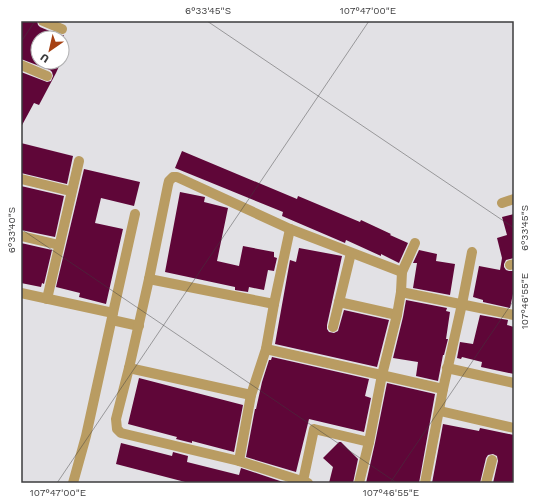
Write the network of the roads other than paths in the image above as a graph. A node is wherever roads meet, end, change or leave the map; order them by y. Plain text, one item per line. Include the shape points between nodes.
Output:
1 (43, 21) edge
2 (62, 29) dead end
3 (21, 66) edge
4 (47, 76) dead end
5 (79, 161) dead end
6 (21, 179) edge
7 (66, 190) dead end
8 (514, 199) edge
9 (502, 203) dead end
10 (135, 214) dead end
11 (290, 229) junction
12 (21, 236) edge
13 (415, 243) dead end
14 (59, 245) junction
15 (472, 252) dead end
16 (351, 253) junction
17 (402, 272) junction
18 (149, 279) junction
19 (401, 292) junction
20 (21, 293) edge
21 (46, 299) junction
22 (339, 302) junction
23 (274, 304) junction
24 (462, 304) junction
25 (397, 315) junction
26 (514, 315) edge
27 (112, 316) junction
28 (139, 326) junction
29 (333, 327) dead end
30 (266, 349) junction
31 (129, 368) junction
32 (448, 368) junction
33 (382, 375) junction
34 (514, 383) edge
35 (443, 389) junction
36 (251, 395) junction
37 (440, 411) junction
38 (514, 428) edge
39 (369, 442) junction
40 (492, 460) dead end
41 (239, 461) junction
42 (306, 482) edge
43 (73, 483) edge
44 (359, 483) edge
45 (425, 483) edge
46 (486, 483) edge

1 - 2 street
3 - 4 street
5 - 14 street
6 - 7 street
8 - 9 street
10 - 27 street
11 - 16 street
11 - 18 street via 173,177 168,184
11 - 23 street
12 - 14 street
13 - 17 street
14 - 21 street
15 - 24 street
16 - 17 street
16 - 22 street
17 - 19 street
18 - 23 street
18 - 28 street
19 - 24 street
19 - 25 street
20 - 21 street
21 - 27 street
22 - 25 street
22 - 29 street
23 - 30 street
24 - 26 street
24 - 32 street
25 - 33 street
27 - 28 street
27 - 43 street
28 - 31 street
30 - 33 street
30 - 36 street
31 - 36 street
31 - 41 street via 116,420 117,429 121,433
32 - 34 street
32 - 35 street
33 - 35 street
33 - 39 street
35 - 37 street
36 - 41 street
37 - 38 street
37 - 45 street
39 - 42 street via 314,429
39 - 44 street
40 - 46 street
41 - 42 street

